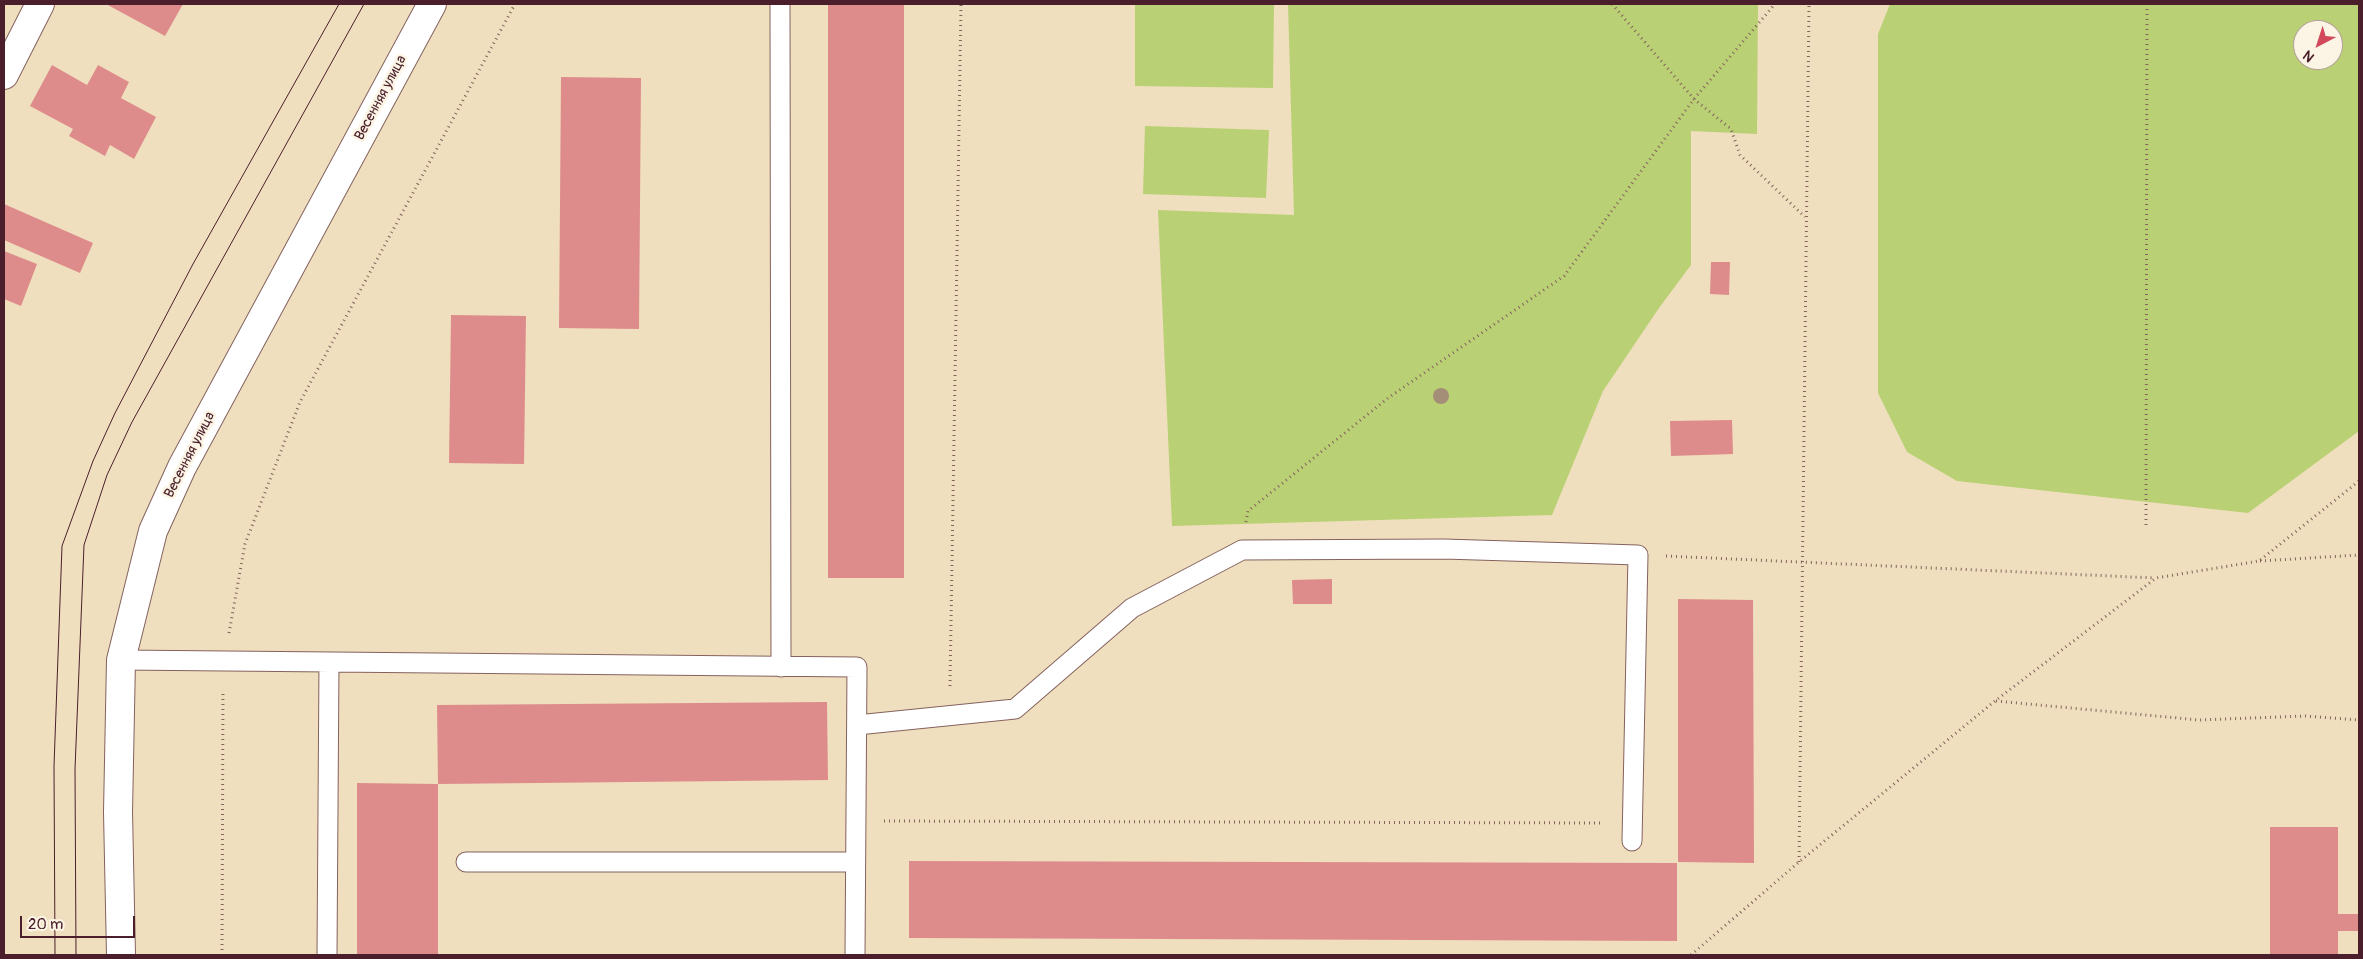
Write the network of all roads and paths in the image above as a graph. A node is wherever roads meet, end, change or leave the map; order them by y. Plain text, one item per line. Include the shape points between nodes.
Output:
1 (40, 4) edge
2 (432, 4) edge
3 (515, 4) edge
4 (780, 4) edge
5 (961, 4) edge
6 (1612, 4) edge
7 (1775, 4) edge
8 (1809, 4) edge
9 (2147, 4) edge
10 (4, 75) edge
11 (1694, 99) junction
12 (1806, 217) junction
13 (2359, 481) edge
14 (2146, 525) dead end
15 (1242, 550) junction
16 (1638, 555) junction
17 (2359, 555) edge
18 (2259, 561) junction
19 (1802, 562) junction
20 (2156, 578) junction
21 (121, 660) junction
22 (223, 661) junction
23 (329, 662) junction
24 (781, 667) junction
25 (1995, 701) junction
26 (949, 716) junction
27 (2359, 720) edge
28 (857, 725) junction
29 (856, 820) junction
30 (1632, 832) joint
31 (466, 862) dead end
32 (855, 862) junction
33 (1799, 862) junction
34 (121, 955) edge
35 (222, 955) edge
36 (327, 955) edge
37 (855, 955) edge
38 (1691, 955) edge

1 - 10 main road
2 - 21 main road, Весенняя улица via 182,466 153,531
3 - 22 path via 300,402 245,544
4 - 24 lane
5 - 26 path
6 - 11 path
7 - 11 path
8 - 12 path
9 - 14 path
11 - 12 path via 1731,129 1740,155
11 - 15 path via 1564,276 1388,398 1248,511
12 - 19 path
13 - 18 path
15 - 16 lane via 1444,549
15 - 26 lane via 1132,608 1016,709
16 - 19 path
16 - 30 lane
17 - 18 path
18 - 20 path
19 - 20 path
19 - 33 path
20 - 25 path
21 - 22 lane
21 - 34 main road, Весенняя улица via 118,812
22 - 23 lane
22 - 35 path
23 - 24 lane
23 - 36 lane
24 - 28 lane via 857,667
25 - 27 path via 2199,720 2305,716
25 - 33 path
26 - 28 lane
28 - 29 lane
29 - 30 path
29 - 32 lane
31 - 32 lane
32 - 37 lane
33 - 38 path

